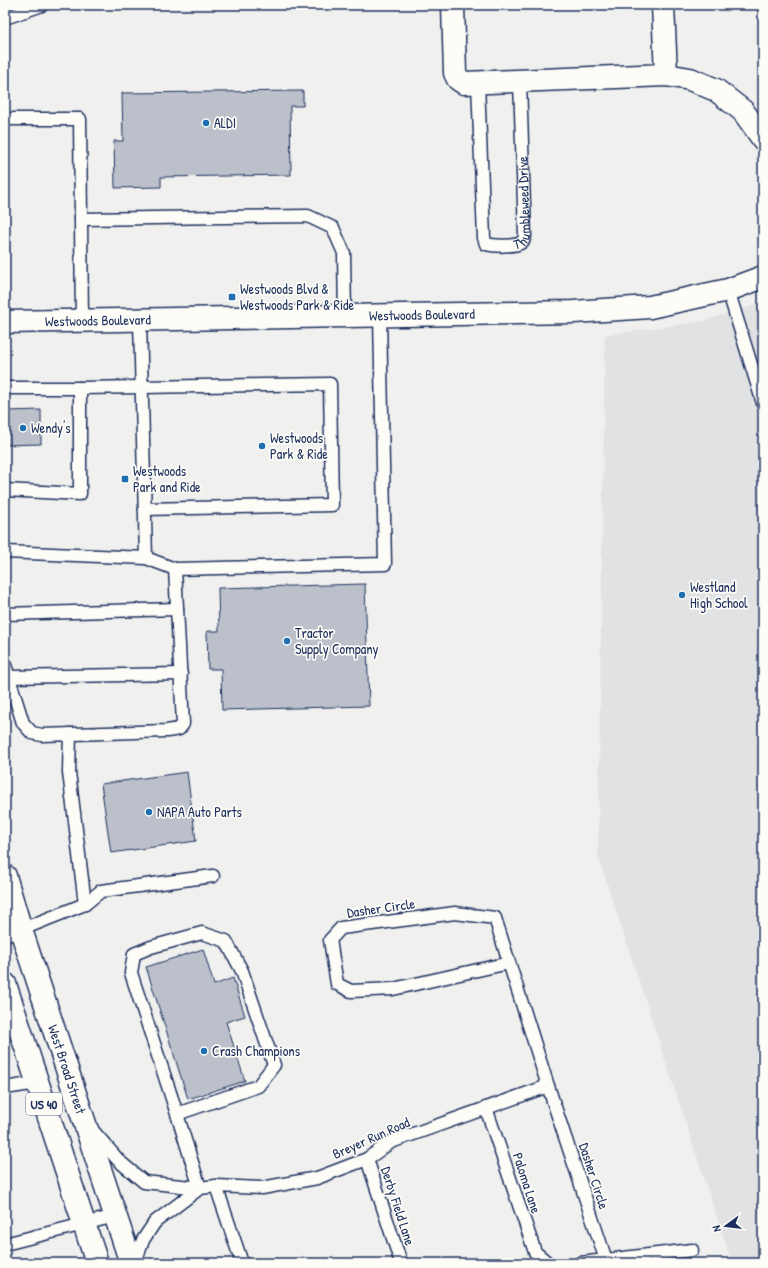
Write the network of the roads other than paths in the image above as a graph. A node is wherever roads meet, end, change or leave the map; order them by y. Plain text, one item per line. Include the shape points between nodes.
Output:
1 (42, 5) edge
2 (454, 5) edge
3 (663, 5) edge
4 (5, 18) edge
5 (666, 75) junction
6 (520, 81) junction
7 (478, 83) junction
8 (5, 119) edge
9 (763, 139) edge
10 (81, 219) junction
11 (763, 277) edge
12 (728, 290) junction
13 (345, 316) junction
14 (380, 316) junction
15 (140, 320) junction
16 (82, 321) junction
17 (5, 322) edge
18 (142, 387) junction
19 (5, 388) edge
20 (80, 388) junction
21 (763, 403) edge
22 (5, 490) edge
23 (145, 509) junction
24 (5, 552) edge
25 (146, 558) junction
26 (175, 569) junction
27 (177, 609) junction
28 (5, 614) edge
29 (5, 665) edge
30 (181, 674) junction
31 (9, 677) junction
32 (70, 734) junction
33 (5, 876) edge
34 (212, 876) dead end
35 (85, 904) junction
36 (13, 933) edge
37 (509, 963) junction
38 (5, 984) edge
39 (37, 1083) junction
40 (548, 1086) junction
41 (5, 1088) edge
42 (486, 1108) junction
43 (177, 1114) junction
44 (84, 1121) junction
45 (367, 1159) junction
46 (216, 1186) junction
47 (200, 1188) junction
48 (115, 1216) junction
49 (84, 1224) junction
50 (5, 1244) edge
51 (692, 1250) dead end
52 (606, 1260) junction
53 (96, 1263) edge
54 (131, 1263) edge
55 (136, 1263) edge
56 (242, 1263) edge
57 (401, 1263) edge
58 (548, 1263) edge
59 (580, 1263) edge

1 - 4 lane
2 - 7 street via 455,73 464,83
3 - 5 street
5 - 6 street
5 - 9 street via 690,79 716,90 743,111
6 - 7 street
6 - 7 lane, Thumbleweed Drive via 525,236 518,244 491,246 486,244 484,238
8 - 10 lane via 80,119
10 - 13 lane via 308,216 333,228 344,253
10 - 16 lane
11 - 12 street, Westwoods Boulevard
12 - 14 street, Westwoods Boulevard via 650,307 573,312
12 - 21 lane
13 - 14 street, Westwoods Boulevard
13 - 15 street, Westwoods Boulevard
14 - 26 lane via 385,564
15 - 16 street, Westwoods Boulevard
15 - 18 lane
16 - 17 street, Westwoods Boulevard
18 - 20 lane
18 - 23 lane
18 - 23 lane via 330,384 332,505
19 - 20 lane
20 - 22 lane via 80,494
23 - 25 lane
24 - 25 lane
25 - 26 lane
26 - 27 lane
27 - 28 lane
27 - 30 lane
29 - 31 lane
30 - 31 lane
30 - 32 lane via 183,724 179,729
31 - 32 lane via 23,723 32,733
32 - 35 lane via 69,772
33 - 36 street, West Broad Street / US 40
34 - 35 lane via 101,891
35 - 36 lane
36 - 44 street, West Broad Street / US 40
37 - 37 lane, Dasher Circle via 495,918 455,913 341,928 330,940 336,984 351,990 393,989
37 - 40 lane, Dasher Circle
38 - 39 street, US 40
39 - 41 lane
39 - 49 street, US 40
40 - 42 lane, Breyer Run Road
40 - 52 lane, Dasher Circle
42 - 45 lane, Breyer Run Road via 391,1142
42 - 58 lane, Paloma Lane via 534,1252
43 - 43 lane via 131,973 134,954 202,933 226,941 242,971 274,1065 258,1086
43 - 47 lane
44 - 47 lane, Breyer Run Road via 119,1161 144,1182
44 - 48 street, West Broad Street / US 40
45 - 46 lane, Breyer Run Road via 317,1178 290,1183 262,1188
45 - 57 lane, Derby Field Lane
46 - 47 lane, Breyer Run Road
46 - 56 lane
47 - 55 lane, Breyer Run Road via 154,1222 143,1240
48 - 49 lane
48 - 54 street, West Broad Street / US 40
49 - 50 lane
49 - 53 street, US 40
51 - 52 lane
52 - 59 lane

